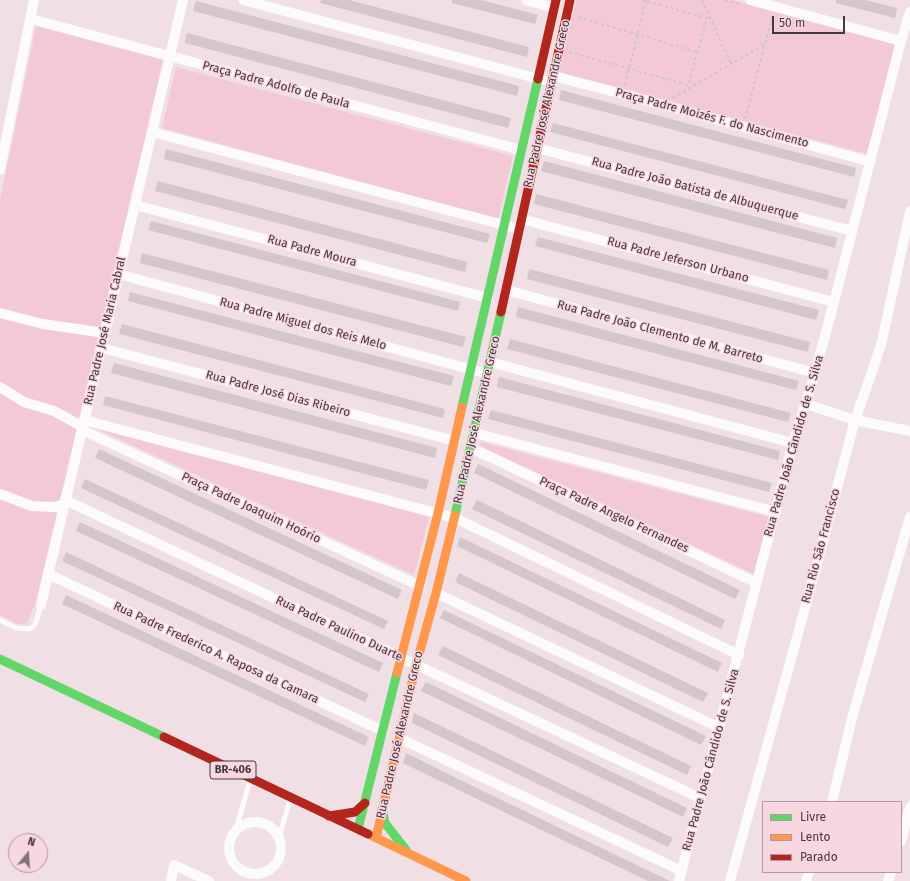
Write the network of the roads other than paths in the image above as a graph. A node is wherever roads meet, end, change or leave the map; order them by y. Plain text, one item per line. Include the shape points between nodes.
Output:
1 (34, 0) edge
2 (183, 0) edge
3 (243, 0) edge
4 (526, 0) edge
5 (570, 0) edge
6 (750, 0) edge
7 (555, 4) edge
8 (910, 12) edge
9 (31, 19) junction
10 (901, 41) junction
11 (169, 56) junction
12 (538, 79) junction
13 (552, 79) junction
14 (152, 132) junction
15 (3, 140) edge
16 (537, 148) junction
17 (521, 150) junction
18 (1, 156) edge
19 (871, 162) junction
20 (0, 170) edge
21 (135, 205) junction
22 (910, 211) edge
23 (521, 219) junction
24 (504, 226) junction
25 (519, 229) junction
26 (852, 231) junction
27 (118, 274) junction
28 (506, 290) junction
29 (488, 298) junction
30 (834, 302) junction
31 (0, 313) edge
32 (105, 333) junction
33 (102, 348) junction
34 (490, 362) junction
35 (471, 370) junction
36 (815, 373) junction
37 (488, 374) junction
38 (0, 387) edge
39 (806, 404) junction
40 (855, 420) junction
41 (83, 426) junction
42 (910, 431) edge
43 (475, 433) junction
44 (455, 441) junction
45 (793, 443) junction
46 (471, 448) junction
47 (0, 494) edge
48 (64, 502) junction
49 (776, 512) junction
50 (438, 513) junction
51 (910, 517) edge
52 (455, 518) junction
53 (48, 574) junction
54 (757, 582) junction
55 (420, 586) junction
56 (436, 593) junction
57 (41, 605) joint
58 (0, 620) edge
59 (739, 655) junction
60 (0, 658) edge
61 (402, 658) junction
62 (416, 665) junction
63 (720, 728) junction
64 (383, 731) junction
65 (398, 738) junction
66 (250, 779) junction
67 (290, 798) junction
68 (700, 798) junction
69 (832, 801) edge
70 (365, 803) junction
71 (910, 807) edge
72 (382, 809) junction
73 (329, 816) junction
74 (236, 829) junction
75 (358, 829) junction
76 (902, 836) edge
77 (279, 837) junction
78 (376, 838) junction
79 (410, 854) junction
80 (682, 870) junction
81 (247, 877) edge
82 (171, 881) edge
83 (209, 881) edge
84 (466, 881) edge
85 (679, 881) edge
86 (730, 881) edge

1 - 9 street
2 - 11 street, Rua Padre José Maria Cabral
3 - 12 street, Praça Padre Moizés F. do Nascimento
4 - 7 street
5 - 13 street, Rua Padre José Alexandre Greco
6 - 10 street
7 - 12 street, Rua Padre José Alexandre Greco
8 - 10 street, Rua Padre João Cândido de S. Silva
9 - 11 street, Praça Padre Adolfo de Paula
9 - 15 street
10 - 19 street, Rua Padre João Cândido de S. Silva
11 - 14 street, Rua Padre José Maria Cabral
11 - 17 street, Praça Padre Adolfo de Paula
12 - 13 street, Praça Padre Moizés F. do Nascimento
12 - 17 street, Rua Padre José Alexandre Greco
13 - 16 street, Rua Padre José Alexandre Greco
13 - 19 street, Praça Padre Moizés F. do Nascimento via 630,96
14 - 21 street, Rua Padre José Maria Cabral
14 - 24 street
15 - 18 street
16 - 23 street, Rua Padre José Alexandre Greco
16 - 26 street, Rua Padre João Batista de Albuquerque
17 - 24 street, Rua Padre José Alexandre Greco
18 - 20 street
19 - 26 street, Rua Padre João Cândido de S. Silva
21 - 27 street, Rua Padre José Maria Cabral
21 - 29 street, Rua Padre Moura
22 - 40 street, Rua Rio São Francisco via 882,341
23 - 25 street, Rua Padre José Alexandre Greco
23 - 30 street, Rua Padre Jeferson Urbano
24 - 25 street
24 - 29 street, Rua Padre José Alexandre Greco
25 - 28 street, Rua Padre José Alexandre Greco
26 - 30 street, Rua Padre João Cândido de S. Silva
27 - 32 street, Rua Padre José Maria Cabral
27 - 35 street, Rua Padre Miguel dos Reis Melo
28 - 34 street, Rua Padre José Alexandre Greco
28 - 36 street, Rua Padre João Clemento de M. Barreto
29 - 35 street, Rua Padre José Alexandre Greco
30 - 36 street, Rua Padre João Cândido de S. Silva
31 - 32 street via 43,324
32 - 33 street, Rua Padre José Maria Cabral
33 - 41 street, Rua Padre José Maria Cabral
33 - 44 street, Rua Padre José Dias Ribeiro
34 - 37 street, Rua Padre José Alexandre Greco
34 - 45 street
35 - 37 street, Rua Padre Miguel dos Reis Melo
35 - 44 street, Rua Padre José Alexandre Greco
36 - 39 street, Rua Padre João Cândido de S. Silva
37 - 43 street, Rua Padre José Alexandre Greco
38 - 41 street via 24,402 54,411
39 - 40 street
39 - 45 street, Rua Padre João Cândido de S. Silva
40 - 42 street
40 - 86 street, Rua Rio São Francisco
41 - 48 street, Rua Padre José Maria Cabral
41 - 50 street
41 - 55 street, Praça Padre Joaquim Hoório
43 - 46 street, Rua Padre José Alexandre Greco
43 - 49 street
44 - 50 street, Rua Padre José Alexandre Greco
45 - 49 street, Rua Padre João Cândido de S. Silva
46 - 52 street, Rua Padre José Alexandre Greco
46 - 54 street, Praça Padre Angelo Fernandes
47 - 48 street via 32,506 55,507
48 - 53 street, Rua Padre José Maria Cabral
48 - 61 street, Rua Padre Paulino Duarte
49 - 54 street, Rua Padre João Cândido de S. Silva
50 - 52 street
50 - 55 street, Rua Padre José Alexandre Greco
51 - 69 street via 852,718
52 - 56 street, Rua Padre José Alexandre Greco
52 - 59 street
53 - 57 street, Rua Padre José Maria Cabral
53 - 64 street, Rua Padre Frederico A. Raposa da Camara
54 - 59 street, Rua Padre João Cândido de S. Silva
55 - 61 street, Rua Padre José Alexandre Greco
56 - 62 street, Rua Padre José Alexandre Greco
56 - 63 street
57 - 58 lane, Rua Padre José Maria Cabral via 34,626 30,629 16,628
59 - 63 street, Rua Padre João Cândido de S. Silva
60 - 66 street, BR-406
61 - 62 street, Rua Padre Paulino Duarte
61 - 64 street, Rua Padre José Alexandre Greco
62 - 65 street, Rua Padre José Alexandre Greco
62 - 68 street, Rua Padre Paulino Duarte
63 - 68 street, Rua Padre João Cândido de S. Silva
64 - 70 street, Rua Padre José Alexandre Greco
65 - 72 street, Rua Padre José Alexandre Greco
65 - 80 street
66 - 67 street, BR-406
66 - 74 lane
67 - 73 street, BR-406
67 - 77 lane
68 - 80 street, Rua Padre João Cândido de S. Silva
70 - 73 street via 355,812
70 - 75 street, Rua Padre José Alexandre Greco
71 - 76 street
72 - 78 street, Rua Padre José Alexandre Greco
72 - 79 street via 385,822
73 - 75 street, BR-406
74 - 77 street via 243,824 260,822 268,825
74 - 81 street via 229,845 230,854
75 - 78 street, BR-406
77 - 81 street via 280,853 272,868
78 - 79 street, BR-406
79 - 84 street, BR-406
80 - 85 street, Rua Padre João Cândido de S. Silva
82 - 83 street via 174,865

